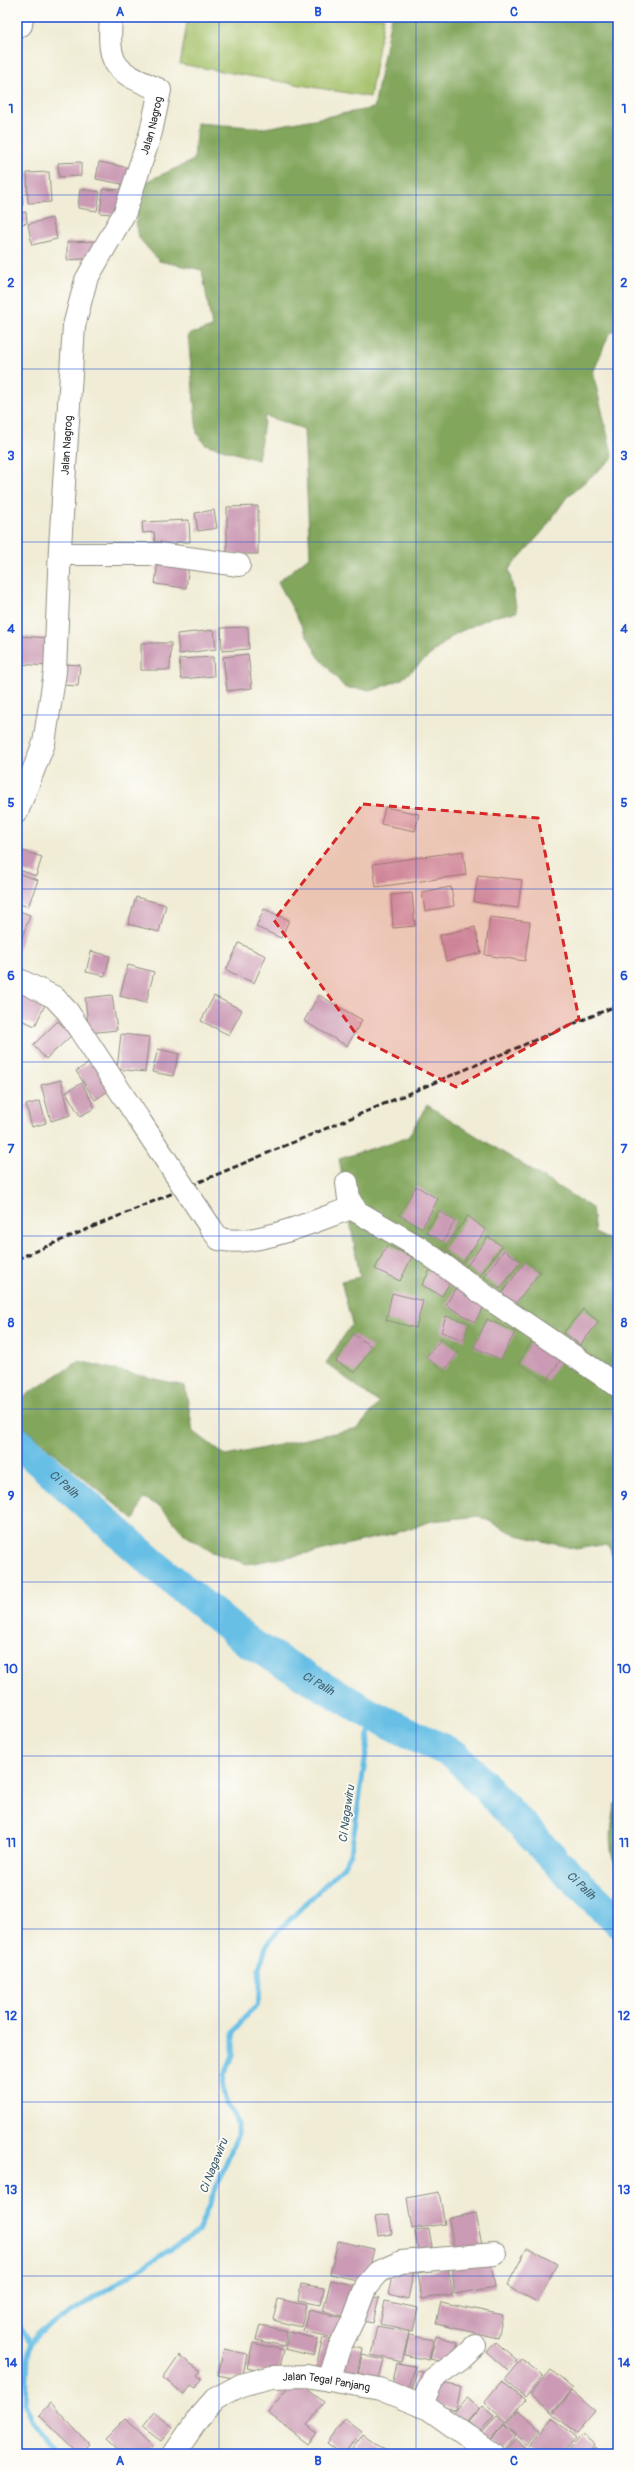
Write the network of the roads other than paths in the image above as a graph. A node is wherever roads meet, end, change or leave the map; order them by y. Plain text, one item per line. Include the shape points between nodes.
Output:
1 (112, 17) edge
2 (60, 554) junction
3 (239, 565) dead end
4 (17, 812) edge
5 (17, 979) edge
6 (347, 1183) dead end
7 (354, 1207) junction
8 (618, 1386) edge
9 (495, 2254) dead end
10 (475, 2346) dead end
11 (329, 2380) junction
12 (421, 2406) junction
13 (174, 2454) edge
14 (492, 2454) edge

1 - 2 street, Jalan Nagrog via 111,48 114,64 125,75 160,90 125,212 86,280 74,326
2 - 3 street via 158,554
2 - 4 street, Jalan Nagrog via 55,672 45,735
5 - 7 street, bridge via 54,997 68,1012 218,1239 230,1242 252,1241
6 - 7 street via 349,1199
7 - 8 street via 356,1211 420,1248
9 - 11 street via 400,2262 378,2272 366,2286 339,2349
10 - 12 street via 433,2379
11 - 12 street, Jalan Tegal Panjang via 380,2389
11 - 13 street, Jalan Tegal Panjang via 307,2376 272,2377 241,2384 215,2399
12 - 14 street, Jalan Tegal Panjang

